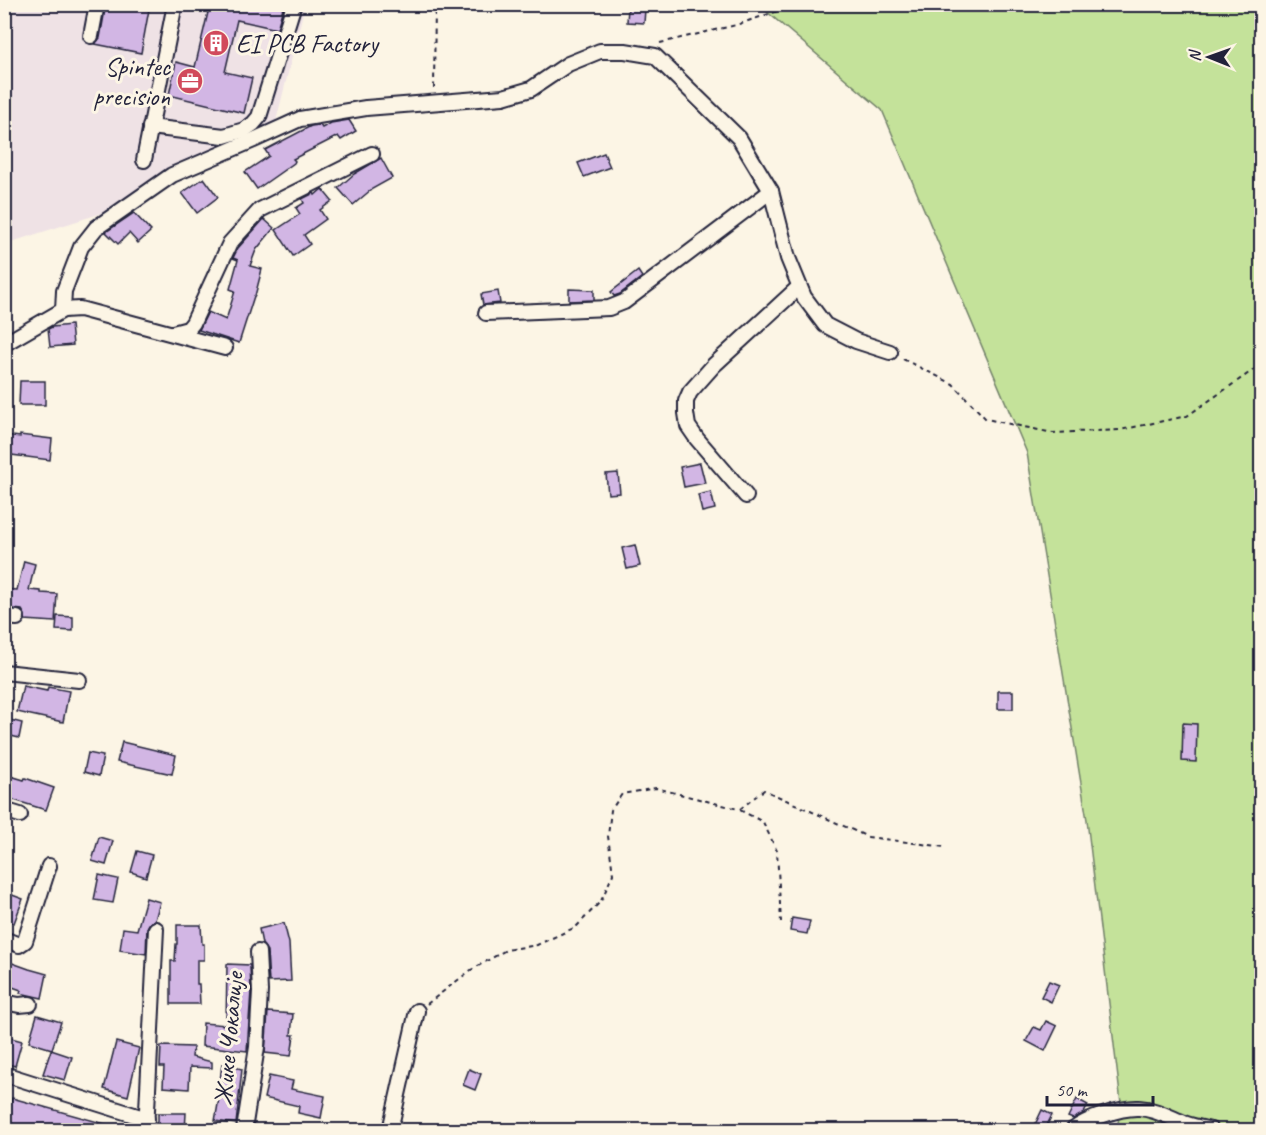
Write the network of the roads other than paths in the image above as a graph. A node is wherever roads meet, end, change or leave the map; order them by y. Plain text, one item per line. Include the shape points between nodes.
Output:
1 (97, 4) edge
2 (175, 4) edge
3 (294, 4) edge
4 (91, 36) dead end
5 (150, 127) junction
6 (372, 154) dead end
7 (144, 160) dead end
8 (771, 191) junction
9 (799, 287) junction
10 (63, 310) junction
11 (486, 313) dead end
12 (173, 333) junction
13 (4, 344) edge
14 (225, 348) dead end
15 (890, 352) road end
16 (746, 496) dead end
17 (4, 672) edge
18 (79, 680) dead end
19 (4, 810) edge
20 (20, 815) dead end
21 (49, 866) dead end
22 (156, 929) dead end
23 (4, 939) edge
24 (258, 952) dead end
25 (4, 1002) edge
26 (30, 1004) dead end
27 (417, 1011) road end
28 (4, 1074) edge
29 (147, 1125) edge
30 (244, 1131) edge
31 (390, 1131) edge
32 (1073, 1131) edge
33 (1211, 1131) edge

1 - 4 street
2 - 5 street
3 - 5 street via 259,117 253,124 224,136
5 - 7 street
6 - 12 street via 260,210 230,243 193,323 188,329
8 - 9 street
8 - 10 street via 739,138 656,56 600,51 568,64 531,89 512,95 366,108 300,119 172,175 96,228 81,247 64,291
8 - 11 street via 624,302 609,308
9 - 15 street via 825,325
9 - 16 street via 714,365 686,401 688,426
10 - 12 street via 81,309
10 - 13 street
12 - 14 street
17 - 18 street
19 - 20 street
21 - 23 street via 26,941 19,945
22 - 29 street
24 - 30 street, Жике Чокалије via 257,1047
25 - 26 street
27 - 31 street
28 - 29 street
32 - 33 street via 1105,1113 1137,1108

